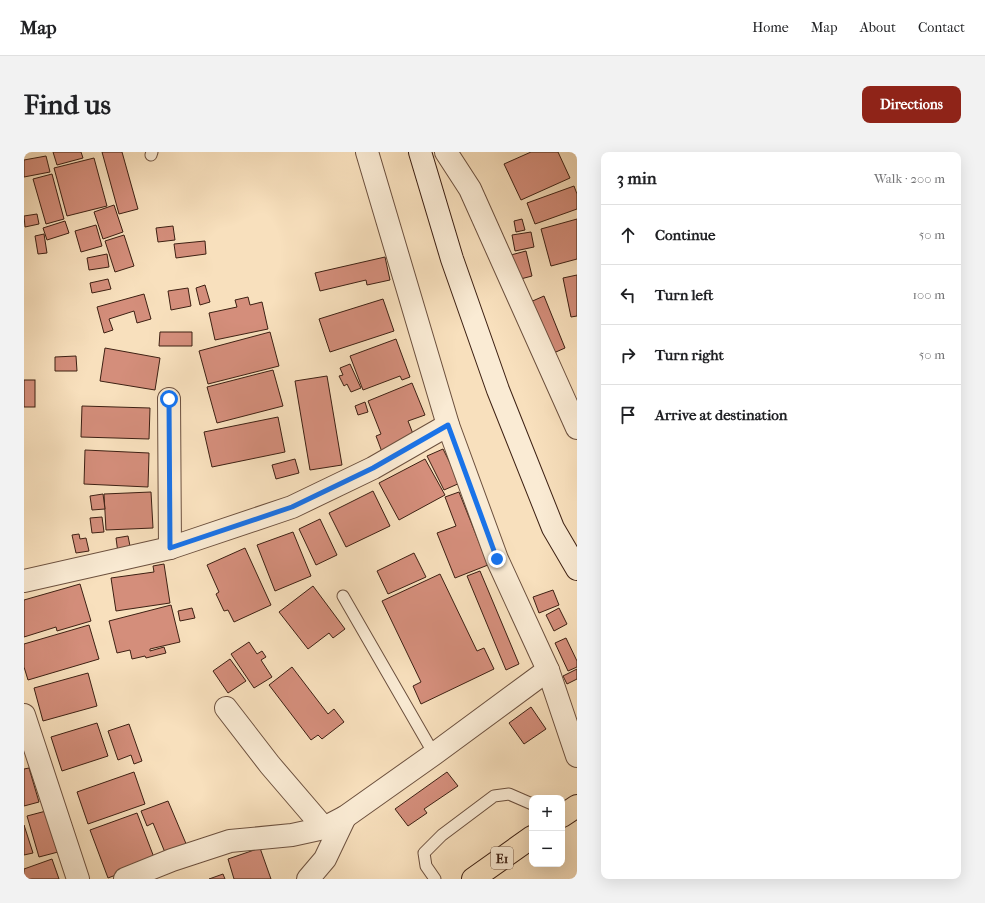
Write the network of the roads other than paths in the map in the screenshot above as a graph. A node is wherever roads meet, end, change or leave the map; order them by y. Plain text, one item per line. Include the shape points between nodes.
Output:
1 (367, 152) edge
2 (420, 152) edge
3 (446, 152) edge
4 (169, 399) dead end
5 (448, 425) junction
6 (577, 428) edge
7 (170, 548) junction
8 (577, 569) edge
9 (24, 580) edge
10 (343, 596) dead end
11 (548, 670) junction
12 (226, 708) dead end
13 (24, 715) edge
14 (434, 754) junction
15 (577, 756) edge
16 (529, 803) edge
17 (577, 806) edge
18 (565, 814) edge
19 (345, 817) junction
20 (324, 828) junction
21 (529, 839) edge
22 (78, 879) edge
23 (125, 879) edge
24 (308, 879) edge
25 (435, 879) edge
26 (473, 879) edge

1 - 5 street
2 - 8 street via 452,258 498,390 553,528
3 - 6 street via 470,189
4 - 7 street
5 - 7 street via 373,468 292,507
5 - 11 street via 497,559
7 - 9 street
10 - 14 lane
11 - 14 street
11 - 15 street
12 - 20 street
13 - 22 street
14 - 19 street
16 - 25 lane via 509,794 494,796 442,835 424,853 426,866
17 - 18 highway
19 - 20 street
19 - 24 street via 325,859
20 - 23 street via 292,835 230,841
21 - 26 highway, E1

